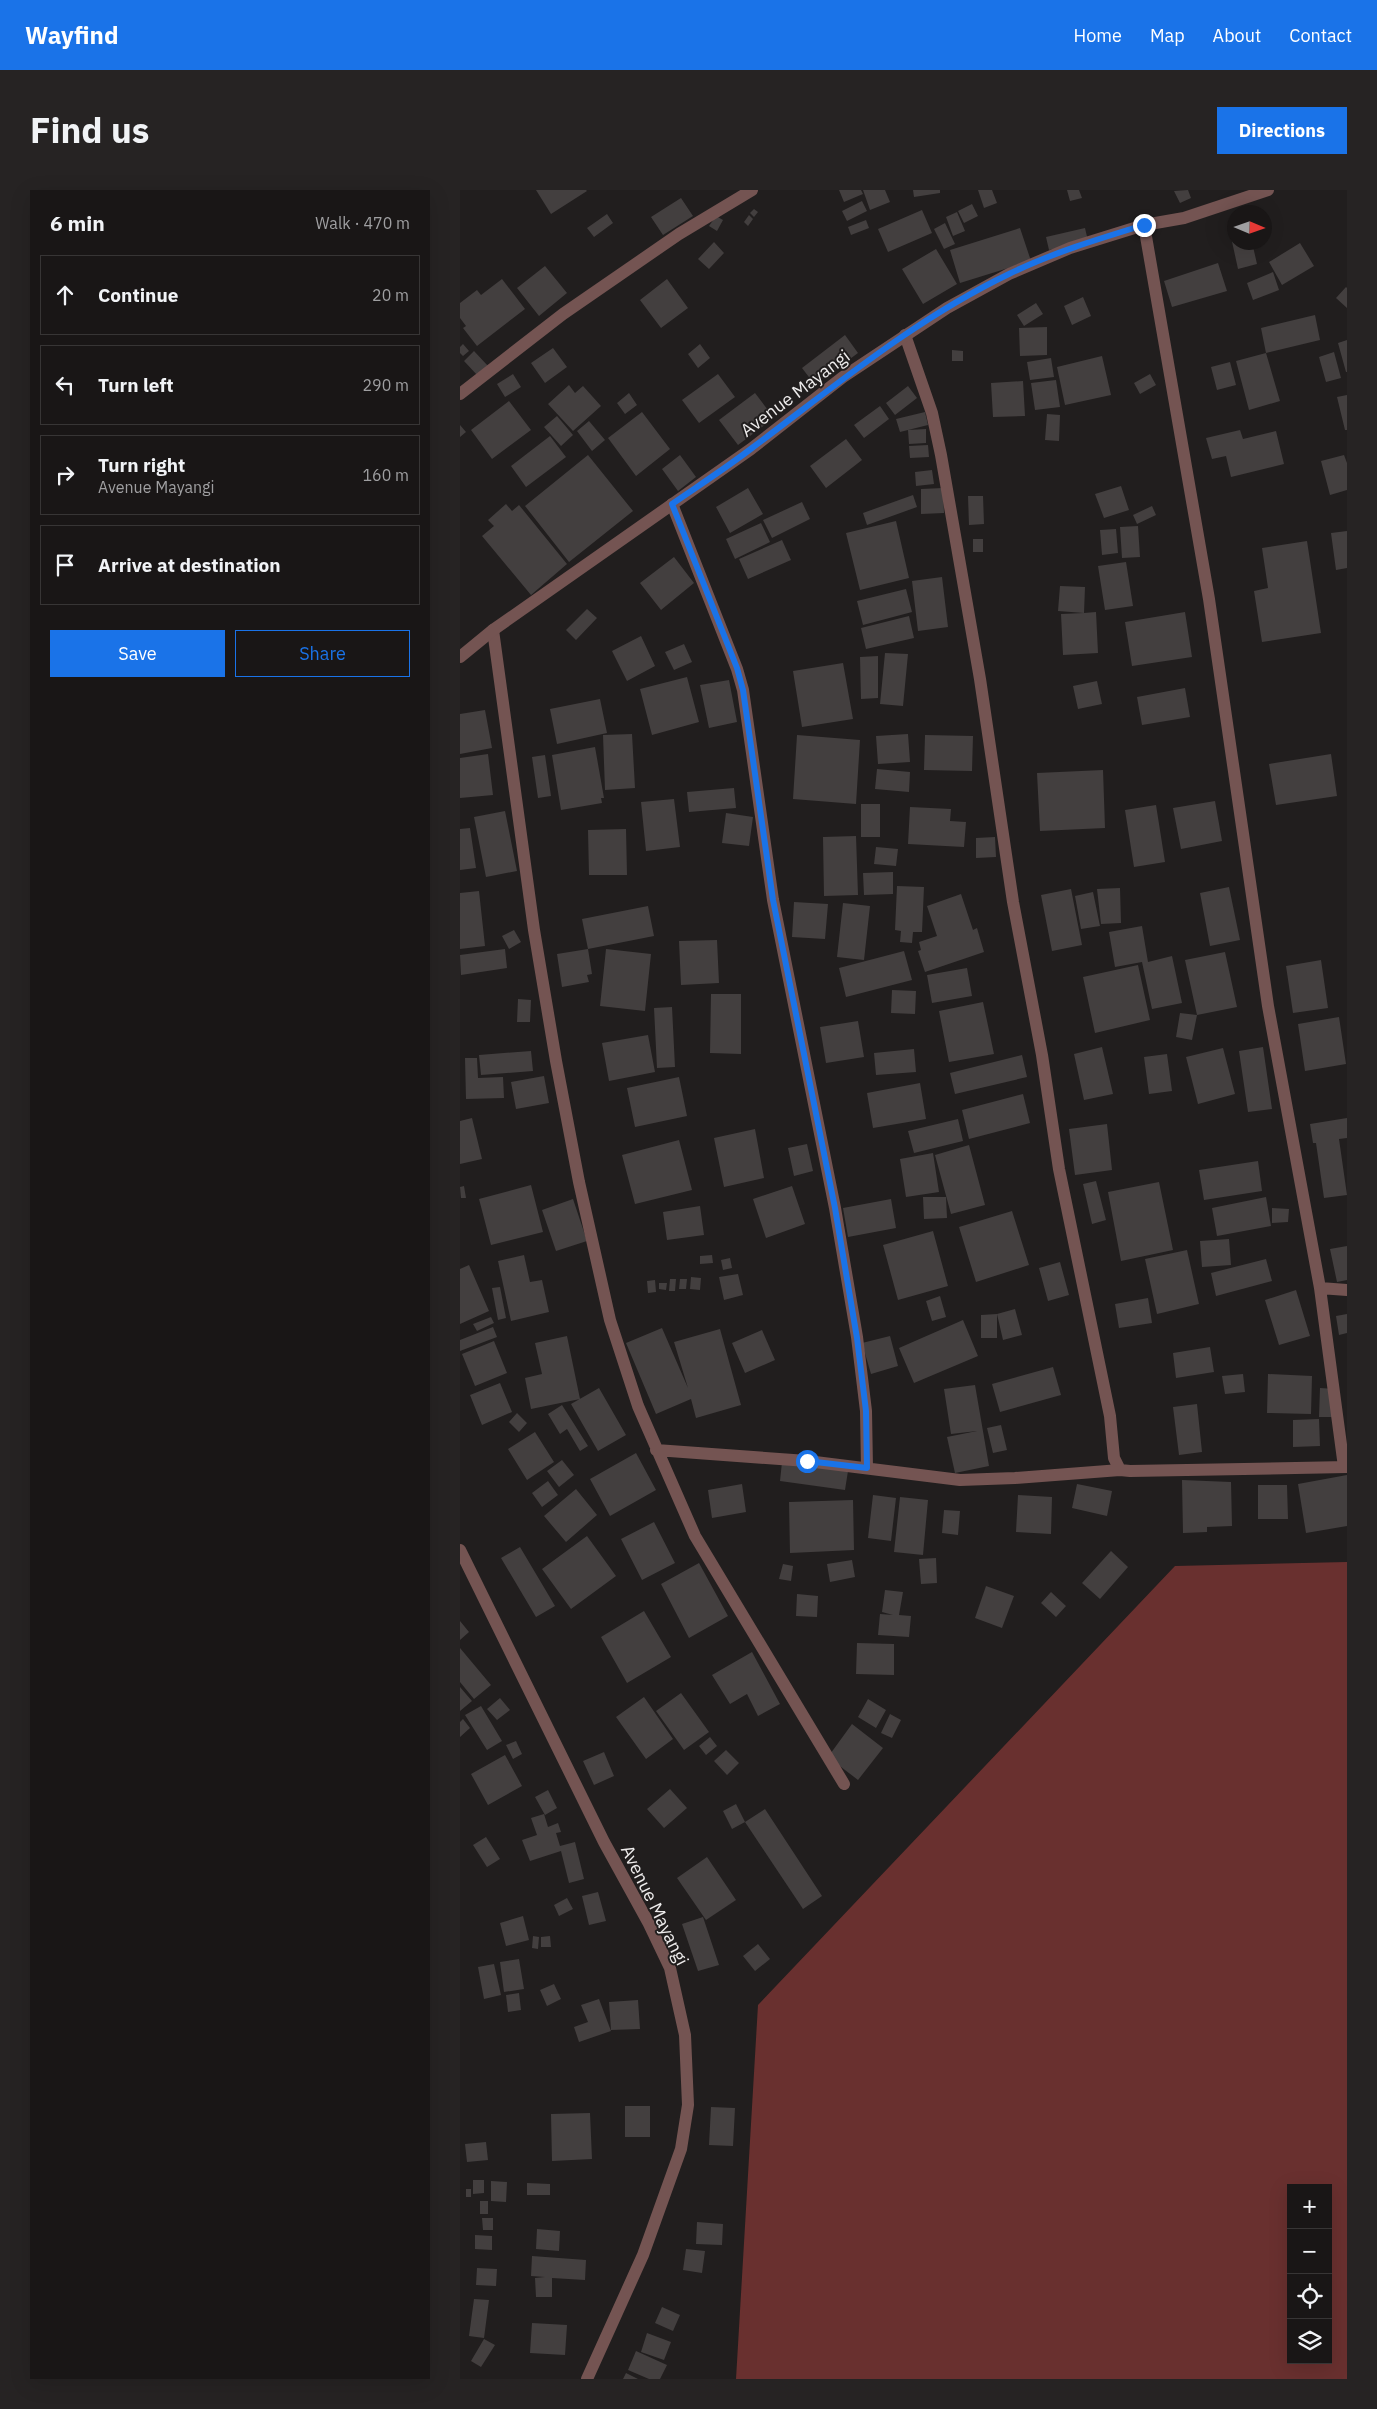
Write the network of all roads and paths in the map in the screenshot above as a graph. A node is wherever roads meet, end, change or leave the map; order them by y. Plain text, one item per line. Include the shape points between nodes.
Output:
1 (752, 190) edge
2 (1268, 190) edge
3 (1144, 225) junction
4 (905, 334) junction
5 (460, 394) edge
6 (672, 504) junction
7 (493, 630) junction
8 (460, 657) edge
9 (1320, 1288) junction
10 (1347, 1290) edge
11 (656, 1450) junction
12 (1345, 1467) edge
13 (867, 1468) junction
14 (1120, 1470) junction
15 (460, 1552) edge
16 (844, 1784) dead end
17 (587, 2379) edge

1 - 5 street via 679,234 563,314
2 - 3 street, Avenue Mayangi via 1184,218
3 - 4 street, Avenue Mayangi via 1070,248 1008,274
3 - 9 street via 1209,599 1268,1006
4 - 6 street, Avenue Mayangi
4 - 14 street via 932,413 941,455 1059,1170 1110,1416 1114,1458
6 - 7 street, Avenue Mayangi
6 - 13 street via 743,690 773,900 835,1208 857,1338 866,1411
7 - 8 street, Avenue Mayangi
7 - 11 street via 534,930 579,1182 610,1320
9 - 10 street
9 - 12 street
11 - 13 street
11 - 16 street via 695,1536
12 - 14 street
13 - 14 street via 960,1480
15 - 17 street, Avenue Mayangi via 670,1968 685,2035 688,2105 681,2149 643,2255

